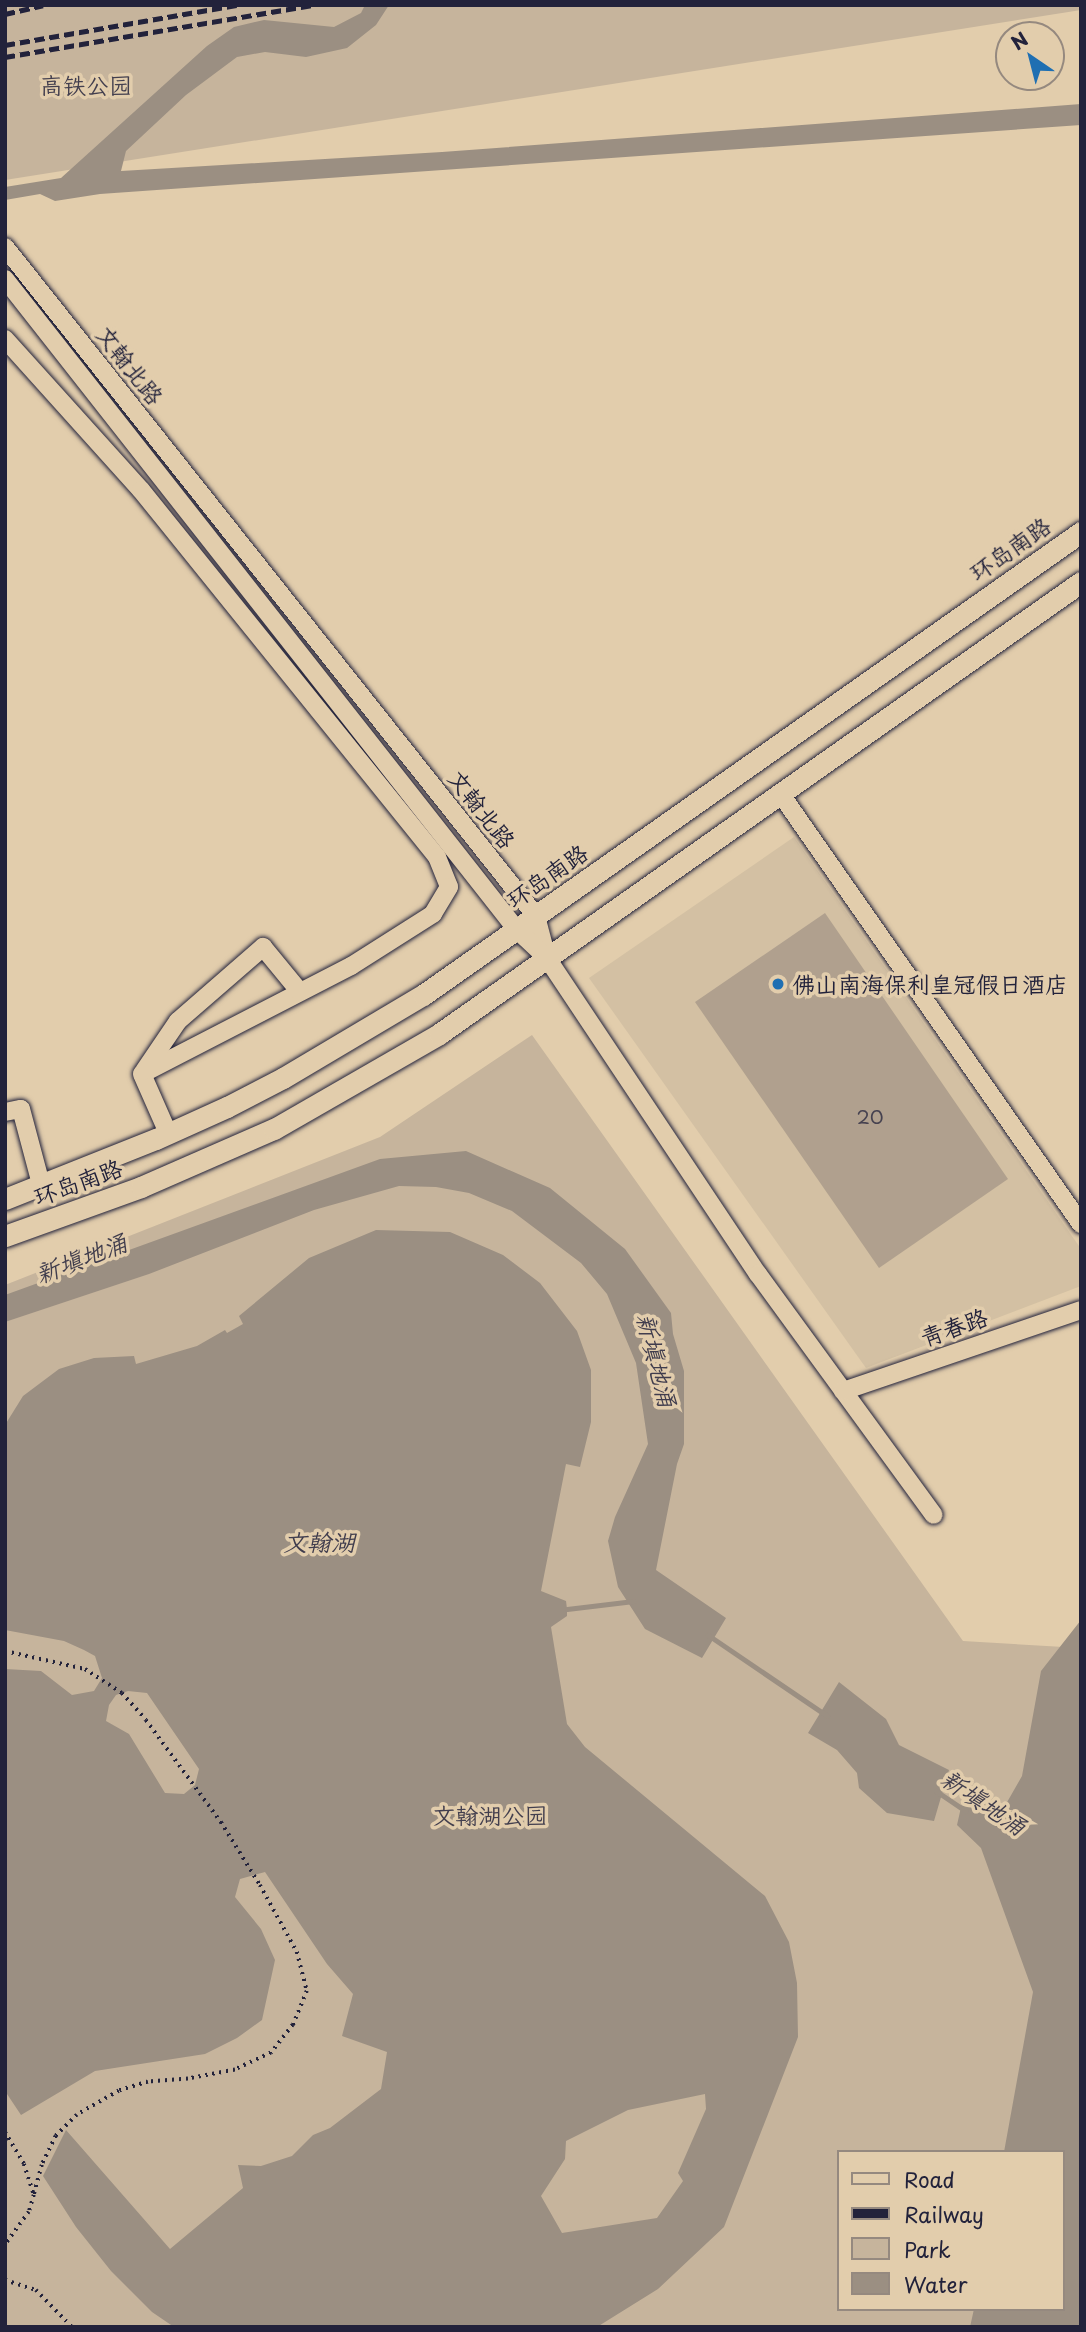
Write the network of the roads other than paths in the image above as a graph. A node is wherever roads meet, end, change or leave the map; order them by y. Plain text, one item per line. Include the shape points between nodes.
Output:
1 (5, 247) edge
2 (5, 279) edge
3 (5, 339) edge
4 (1081, 532) edge
5 (1081, 582) edge
6 (780, 793) junction
7 (536, 916) junction
8 (517, 930) junction
9 (547, 958) junction
10 (300, 992) junction
11 (142, 1074) junction
12 (5, 1112) edge
13 (168, 1133) junction
14 (41, 1184) junction
15 (5, 1199) edge
16 (1081, 1224) edge
17 (5, 1236) edge
18 (1081, 1310) edge
19 (843, 1391) junction
20 (934, 1515) dead end

1 - 7 street, 文翰北路
2 - 8 street, 文翰北路
3 - 10 street via 141,490 438,857 449,887 433,914
4 - 7 main road, 环岛南路
5 - 6 main road, 环岛南路
6 - 9 main road, 环岛南路
6 - 16 street
7 - 8 main road, 环岛南路
7 - 9 street, 文翰北路
8 - 9 street, 文翰北路
8 - 13 main road, 环岛南路 via 337,1048
9 - 17 main road, 环岛南路 via 439,1034 274,1129 141,1187
9 - 19 street via 758,1274
10 - 11 street
10 - 11 street via 263,947 178,1021
11 - 13 street
12 - 14 street via 21,1109
13 - 14 main road, 环岛南路
14 - 15 main road, 环岛南路
18 - 19 street, 青春路
19 - 20 street

